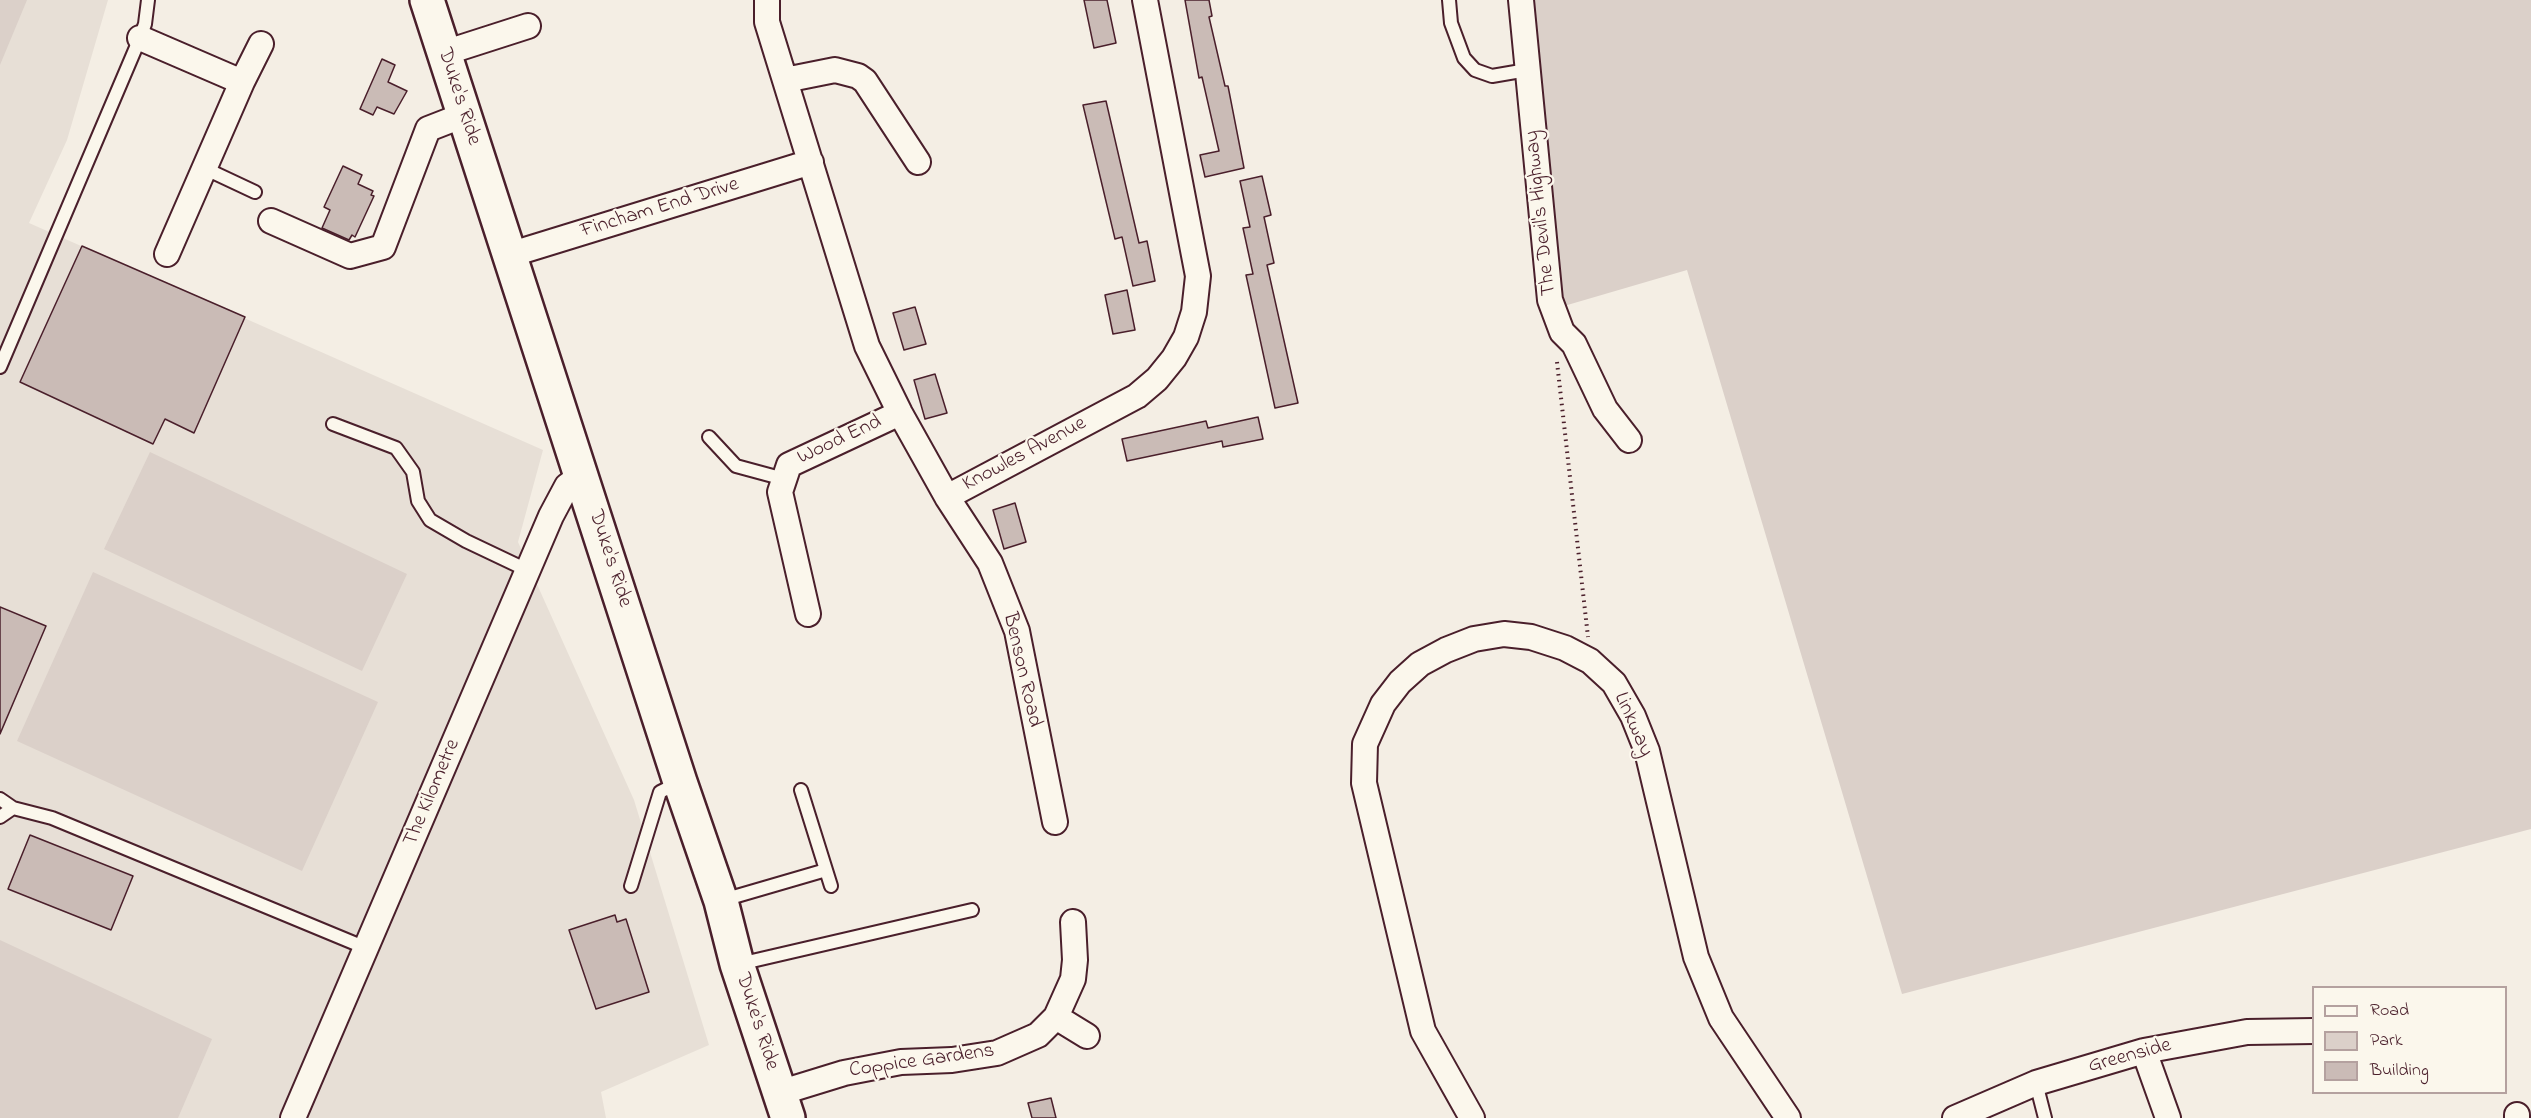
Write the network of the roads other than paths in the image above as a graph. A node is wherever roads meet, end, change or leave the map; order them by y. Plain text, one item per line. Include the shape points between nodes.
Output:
1 (148, 0) edge
2 (427, 0) edge
3 (767, 0) edge
4 (1145, 0) edge
5 (1449, 0) edge
6 (1521, 0) edge
7 (528, 26) dead end
8 (140, 38) junction
9 (261, 44) dead end
10 (444, 52) junction
11 (1527, 70) junction
12 (785, 80) junction
13 (242, 82) junction
14 (464, 115) junction
15 (811, 162) junction
16 (918, 162) dead end
17 (206, 169) junction
18 (255, 192) dead end
19 (271, 221) dead end
20 (167, 254) dead end
21 (510, 255) junction
22 (0, 367) edge
23 (900, 413) junction
24 (333, 423) dead end
25 (709, 437) dead end
26 (1629, 440) dead end
27 (582, 475) junction
28 (784, 479) junction
29 (947, 496) junction
30 (527, 570) junction
31 (808, 614) dead end
32 (680, 782) junction
33 (801, 790) dead end
34 (0, 799) edge
35 (13, 808) junction
36 (0, 817) edge
37 (1055, 822) dead end
38 (826, 870) junction
39 (631, 886) dead end
40 (831, 886) dead end
41 (722, 901) junction
42 (972, 910) dead end
43 (1073, 922) dead end
44 (366, 948) junction
45 (737, 964) junction
46 (1056, 1017) junction
47 (2312, 1031) edge
48 (1088, 1036) dead end
49 (2144, 1051) junction
50 (2036, 1083) junction
51 (784, 1105) edge
52 (293, 1118) edge
53 (1472, 1118) edge
54 (1788, 1118) edge
55 (1955, 1118) edge
56 (2045, 1118) edge
57 (2168, 1118) edge

1 - 8 lane
2 - 10 main road, Duke's Ride
3 - 12 street, Knowles Avenue via 767,22
4 - 29 street, Knowles Avenue via 1198,276 1194,312 1186,337 1157,379 1137,396
5 - 11 lane via 1451,23 1464,57 1475,70 1492,76
6 - 11 street, The Devil's Highway
7 - 10 street
8 - 13 street
8 - 22 lane
9 - 13 street
10 - 14 main road, Duke's Ride
11 - 26 street, The Devil's Highway via 1550,300 1562,332 1574,344 1605,410
12 - 15 street, Knowles Avenue
12 - 16 street via 835,70 858,76
13 - 17 street
14 - 19 street via 428,129 383,247 350,256
14 - 21 main road, Duke's Ride
15 - 21 street, Fincham End Drive
15 - 23 street, Knowles Avenue via 867,346
17 - 18 lane
17 - 20 street
21 - 27 main road, Duke's Ride
23 - 28 street, Wood End via 789,465
23 - 29 street, Knowles Avenue
24 - 30 lane via 396,448 413,471 418,501 430,520
25 - 28 lane via 736,466
27 - 30 street, The Kilometre via 567,486
27 - 32 main road, Duke's Ride
28 - 31 street, Wood End via 780,492
29 - 37 street, Benson Road via 990,563 1017,631
30 - 44 street, The Kilometre
32 - 39 lane via 660,792
32 - 41 main road, Duke's Ride
33 - 38 lane
34 - 35 lane
35 - 36 lane
35 - 44 lane via 52,818
38 - 40 lane
38 - 41 lane
41 - 45 main road, Duke's Ride
42 - 45 lane
43 - 46 street, Coppice Gardens via 1073,979
44 - 52 street, The Kilometre
45 - 51 main road, Duke's Ride
46 - 48 street
46 - 51 street, Coppice Gardens via 1038,1035 997,1053 901,1062 844,1073
47 - 49 street, Greenside via 2247,1032
49 - 50 street, Greenside
49 - 57 street
50 - 55 street, Greenside
50 - 56 lane
53 - 54 street, Linkway via 1423,1031 1364,783 1365,744 1383,704 1420,664 1474,639 1504,634 1531,636 1565,648 1590,661 1614,683 1647,751 1696,957 1721,1018

